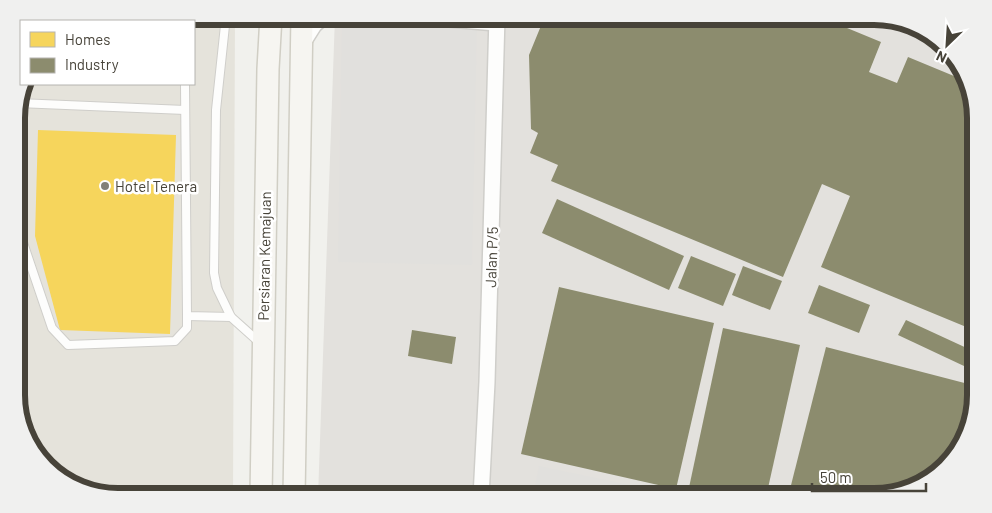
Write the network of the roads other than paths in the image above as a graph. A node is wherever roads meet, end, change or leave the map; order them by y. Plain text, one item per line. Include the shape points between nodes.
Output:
1 (225, 25) edge
2 (270, 25) edge
3 (302, 25) edge
4 (314, 25) edge
5 (497, 25) edge
6 (301, 46) junction
7 (185, 85) edge
8 (26, 103) edge
9 (185, 110) junction
10 (25, 249) edge
11 (187, 316) junction
12 (231, 317) junction
13 (263, 345) junction
14 (261, 488) edge
15 (294, 488) edge
16 (481, 488) edge

1 - 12 lane via 216,110 214,273 217,288
2 - 13 main road, Persiaran Kemajuan
3 - 6 main road
4 - 6 street
5 - 16 street, Jalan P/5
6 - 15 main road
7 - 9 lane
8 - 9 lane
9 - 11 lane
10 - 11 lane via 52,328 68,345 175,341 187,328
11 - 12 lane
12 - 13 lane
13 - 14 main road, Persiaran Kemajuan

